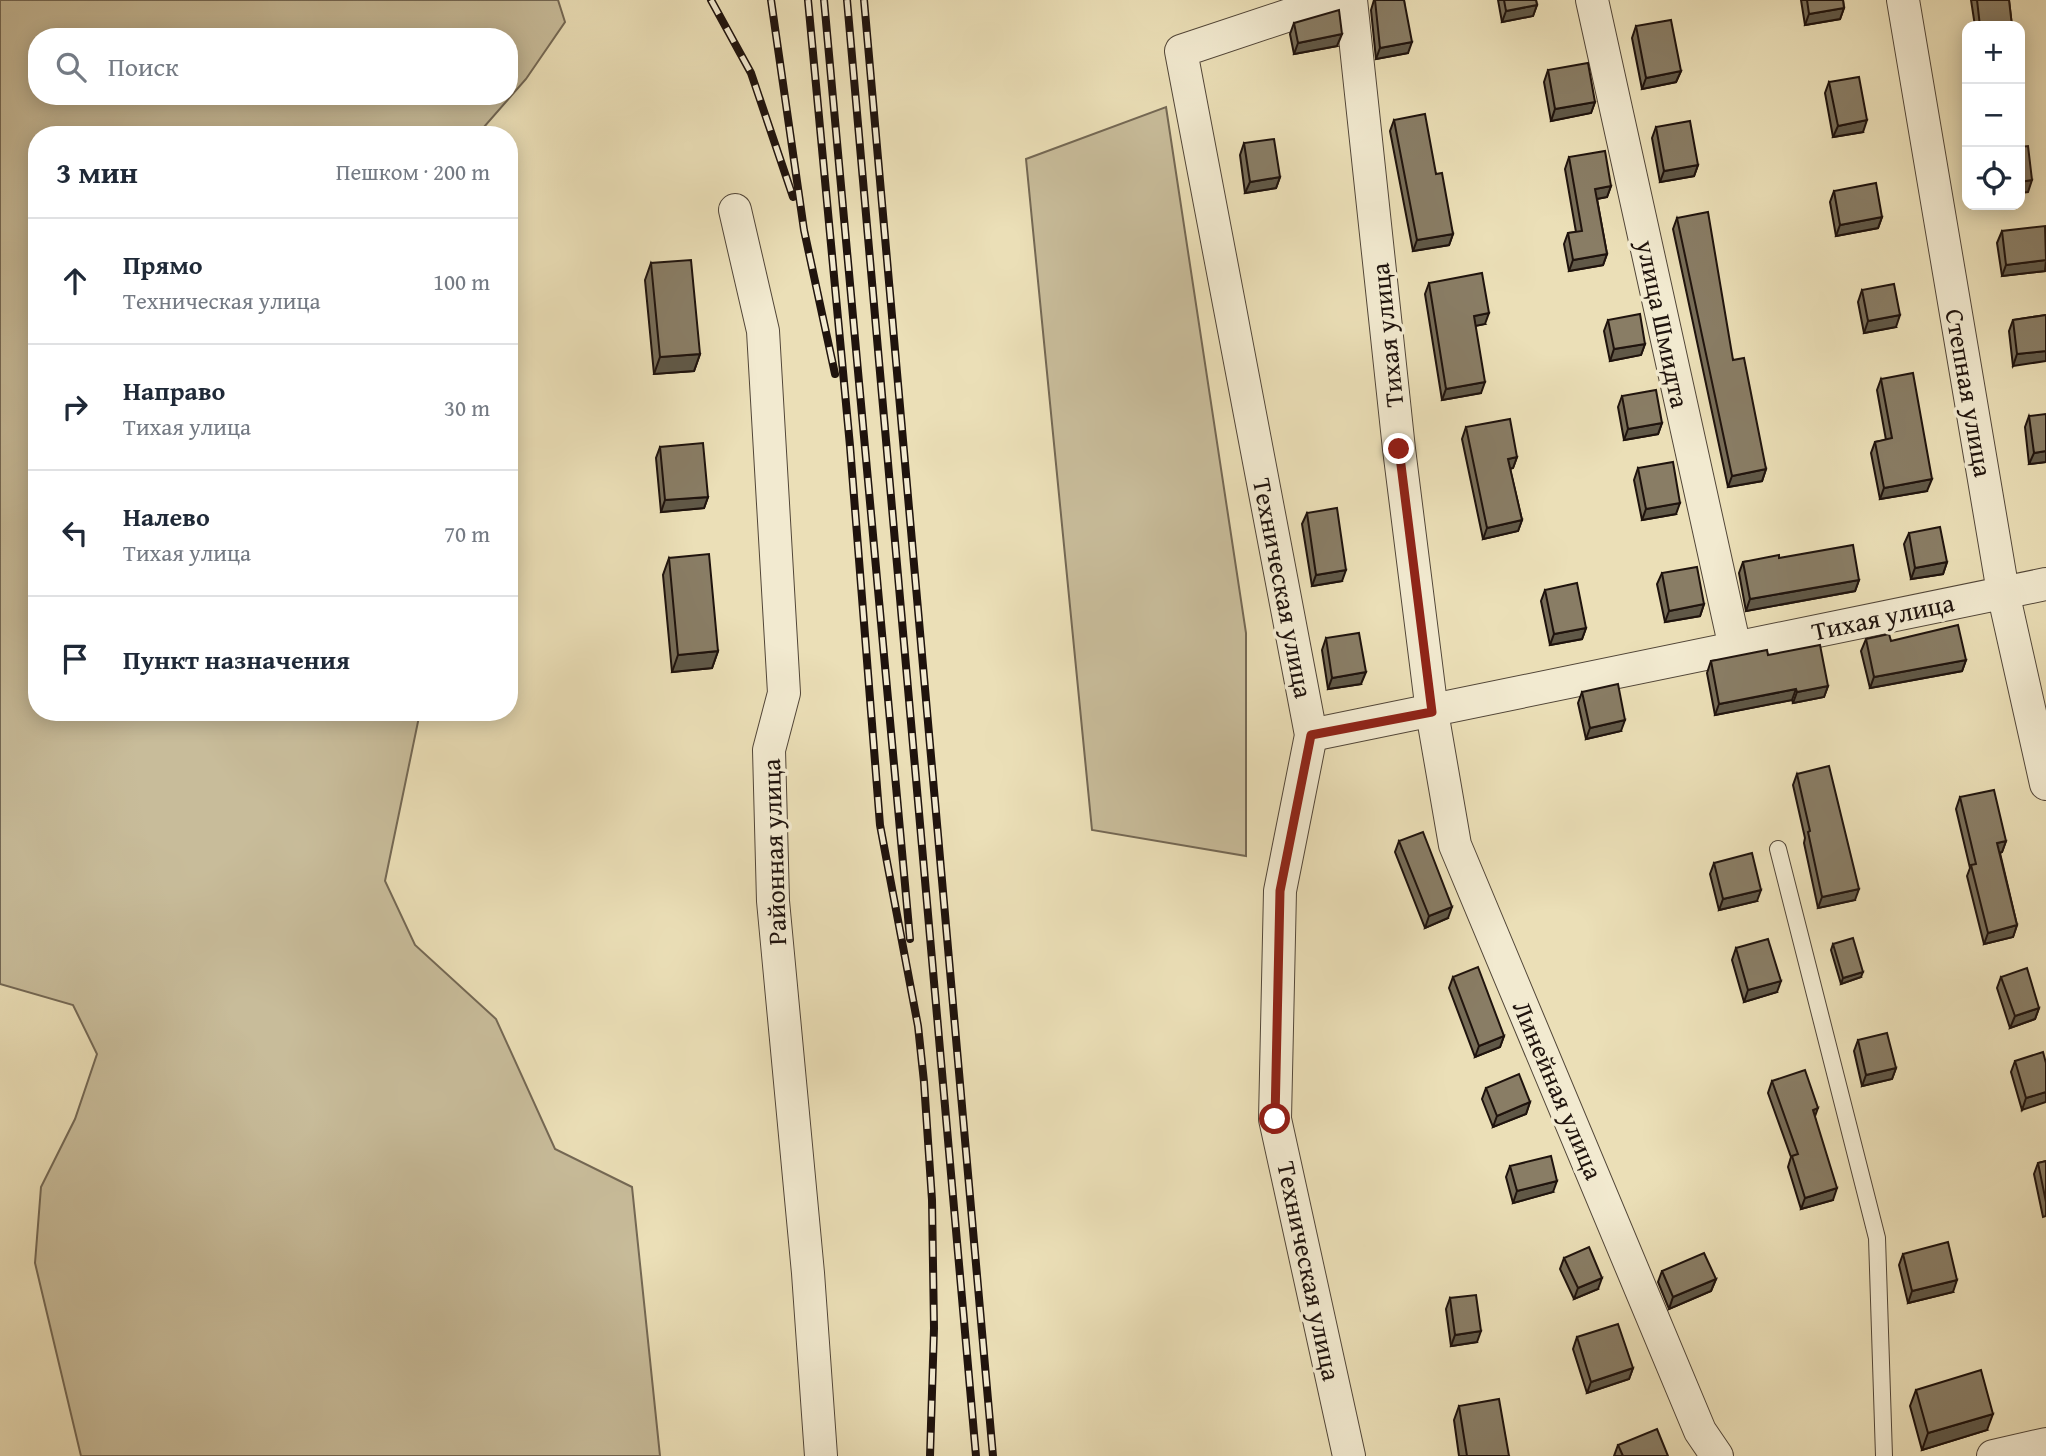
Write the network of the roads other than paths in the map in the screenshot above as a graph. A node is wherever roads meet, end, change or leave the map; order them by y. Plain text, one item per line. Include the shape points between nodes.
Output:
1 (1334, 0) edge
2 (1351, 0) edge
3 (1592, 0) edge
4 (1903, 0) edge
5 (735, 209) dead end
6 (2046, 584) edge
7 (2003, 592) junction
8 (1735, 648) junction
9 (1432, 712) junction
10 (1311, 735) junction
11 (2046, 784) edge
12 (1778, 849) dead end
13 (2046, 1444) edge
14 (821, 1456) edge
15 (1349, 1456) edge
16 (1717, 1456) edge
17 (1884, 1456) edge
18 (1993, 1456) edge

1 - 10 street, Техническая улица via 1181,51
2 - 9 street, Тихая улица
3 - 8 street, улица Шмидта
4 - 7 street, Степная улица
5 - 14 street, Районная улица via 763,331 784,693 769,750 773,901
6 - 7 street, Тихая улица
7 - 8 street, Тихая улица
7 - 11 street, Степная улица
8 - 9 street, Тихая улица
9 - 10 street, Тихая улица
9 - 16 street, Линейная улица via 1455,845 1700,1431
10 - 15 street, Техническая улица via 1280,891 1275,1119
12 - 17 lane via 1877,1238
13 - 18 street

